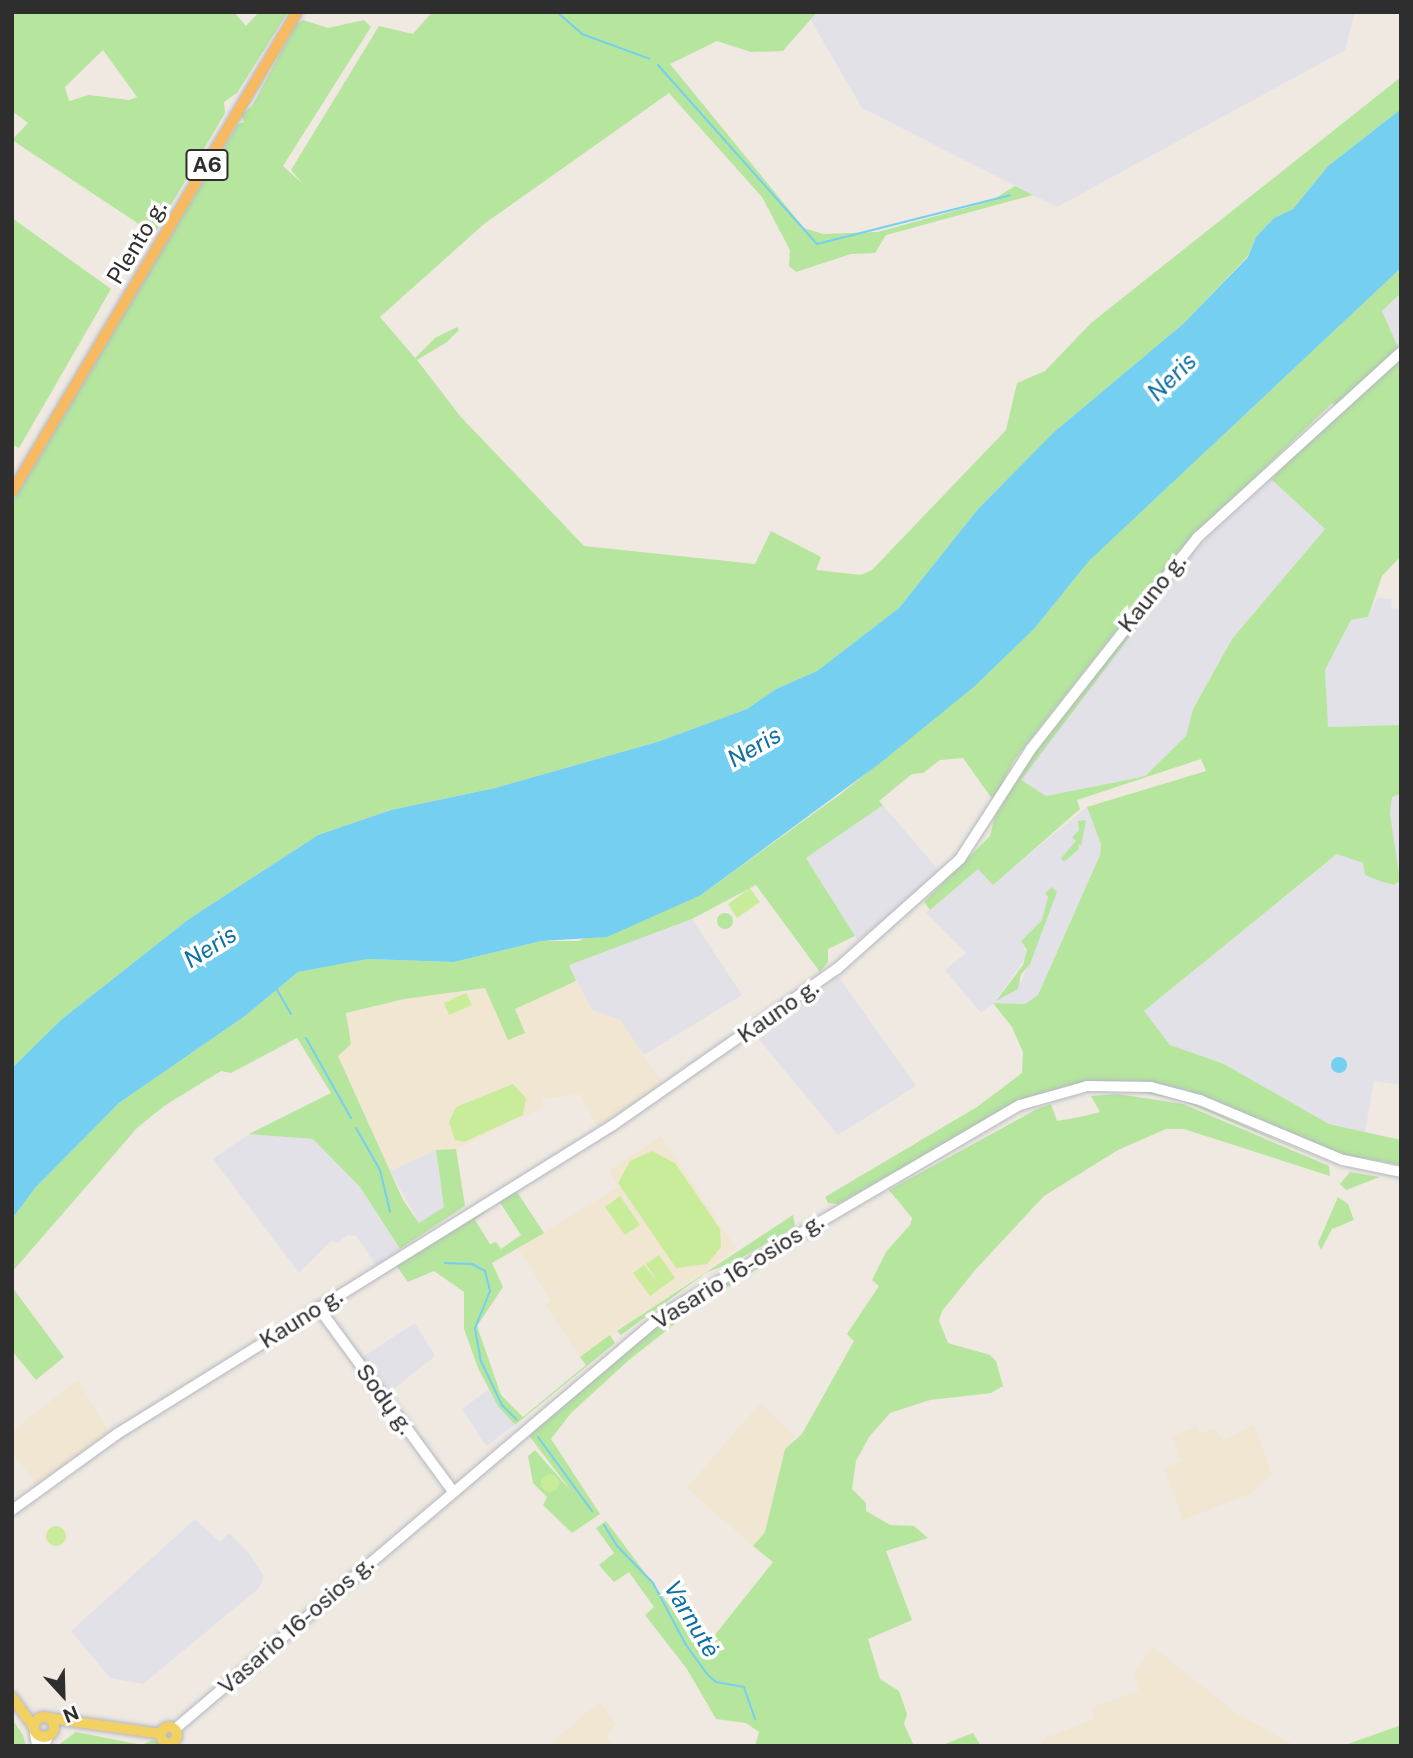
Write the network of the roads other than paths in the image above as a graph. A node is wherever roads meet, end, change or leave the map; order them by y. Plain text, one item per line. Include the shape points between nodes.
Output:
1 (297, 12) edge
2 (1401, 352) edge
3 (12, 492) edge
4 (1401, 1172) edge
5 (318, 1307) junction
6 (452, 1490) junction
7 (12, 1510) edge
8 (13, 1698) edge
9 (45, 1717) junction
10 (78, 1722) junction
11 (34, 1730) junction
12 (176, 1734) junction
13 (48, 1738) edge
14 (37, 1746) edge
15 (188, 1746) edge

1 - 3 highway, Plento g. / A6
2 - 5 main road, Kauno g. via 1271,466 1181,555 1015,771 972,844 918,900 837,969 667,1088
4 - 6 main road, Vasario 16-osios g. via 1343,1160 1170,1090 1113,1084 1051,1093 1005,1112 695,1292 614,1353
5 - 6 main road, Sodų g.
5 - 7 main road, Kauno g. via 117,1434
6 - 12 main road, Vasario 16-osios g.
8 - 9 main road
8 - 11 main road
9 - 10 main road
9 - 11 main road
9 - 13 main road
10 - 12 main road via 161,1734 166,1728
10 - 13 main road
11 - 13 main road
11 - 14 main road
12 - 15 main road

